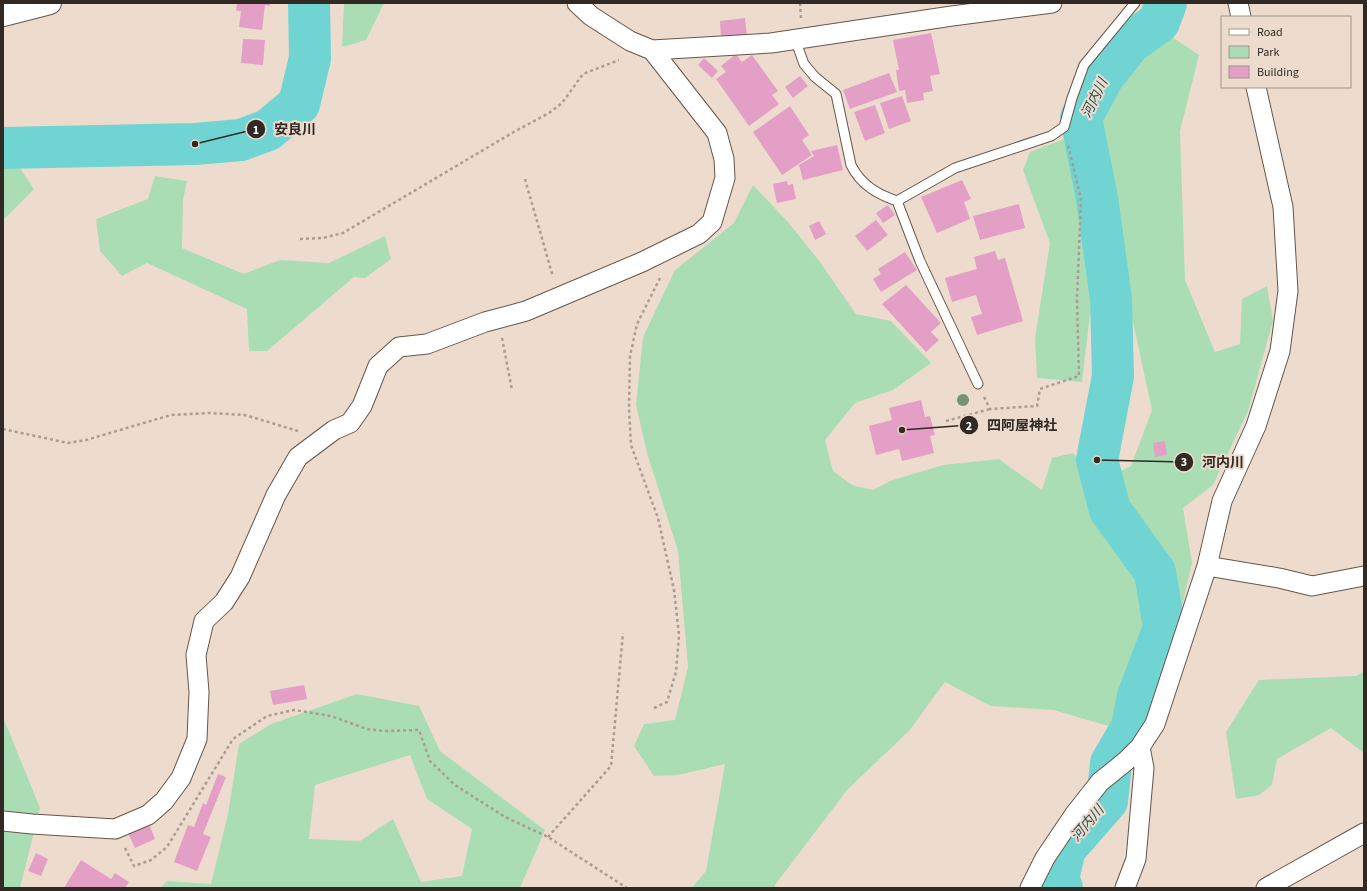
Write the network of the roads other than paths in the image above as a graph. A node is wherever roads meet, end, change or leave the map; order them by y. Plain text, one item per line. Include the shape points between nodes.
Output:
1 (50, 3) edge
2 (577, 3) edge
3 (1052, 3) edge
4 (1135, 3) edge
5 (1238, 3) edge
6 (3, 15) edge
7 (1241, 16) edge
8 (795, 39) junction
9 (652, 50) junction
10 (1256, 88) edge
11 (897, 201) junction
12 (978, 384) road end
13 (1207, 566) junction
14 (1364, 576) edge
15 (1140, 747) junction
16 (3, 821) edge
17 (1364, 834) edge
18 (1273, 886) edge
19 (1030, 888) edge
20 (1125, 888) edge

1 - 6 street
2 - 9 street via 590,16 630,41
3 - 8 street
4 - 11 lane via 1084,65 1064,127 1051,136 955,168
5 - 7 street
8 - 9 street via 731,46
8 - 11 lane via 804,64 836,94 851,165 856,176 878,194
9 - 16 street via 717,133 724,159 725,178 712,222 699,234 667,250 526,310 428,344 399,347 378,366 362,406 350,423 334,430 298,457 276,495 240,577 224,602 204,621 196,655 199,692 197,739 181,778 164,801 148,815 115,829
10 - 13 street via 1282,207 1288,291 1280,351 1256,426 1222,501
11 - 12 lane via 920,261
13 - 14 street via 1312,586
13 - 15 street via 1155,724
15 - 19 street via 1100,782 1074,815 1045,858
15 - 20 street via 1144,768 1136,859
17 - 18 street

